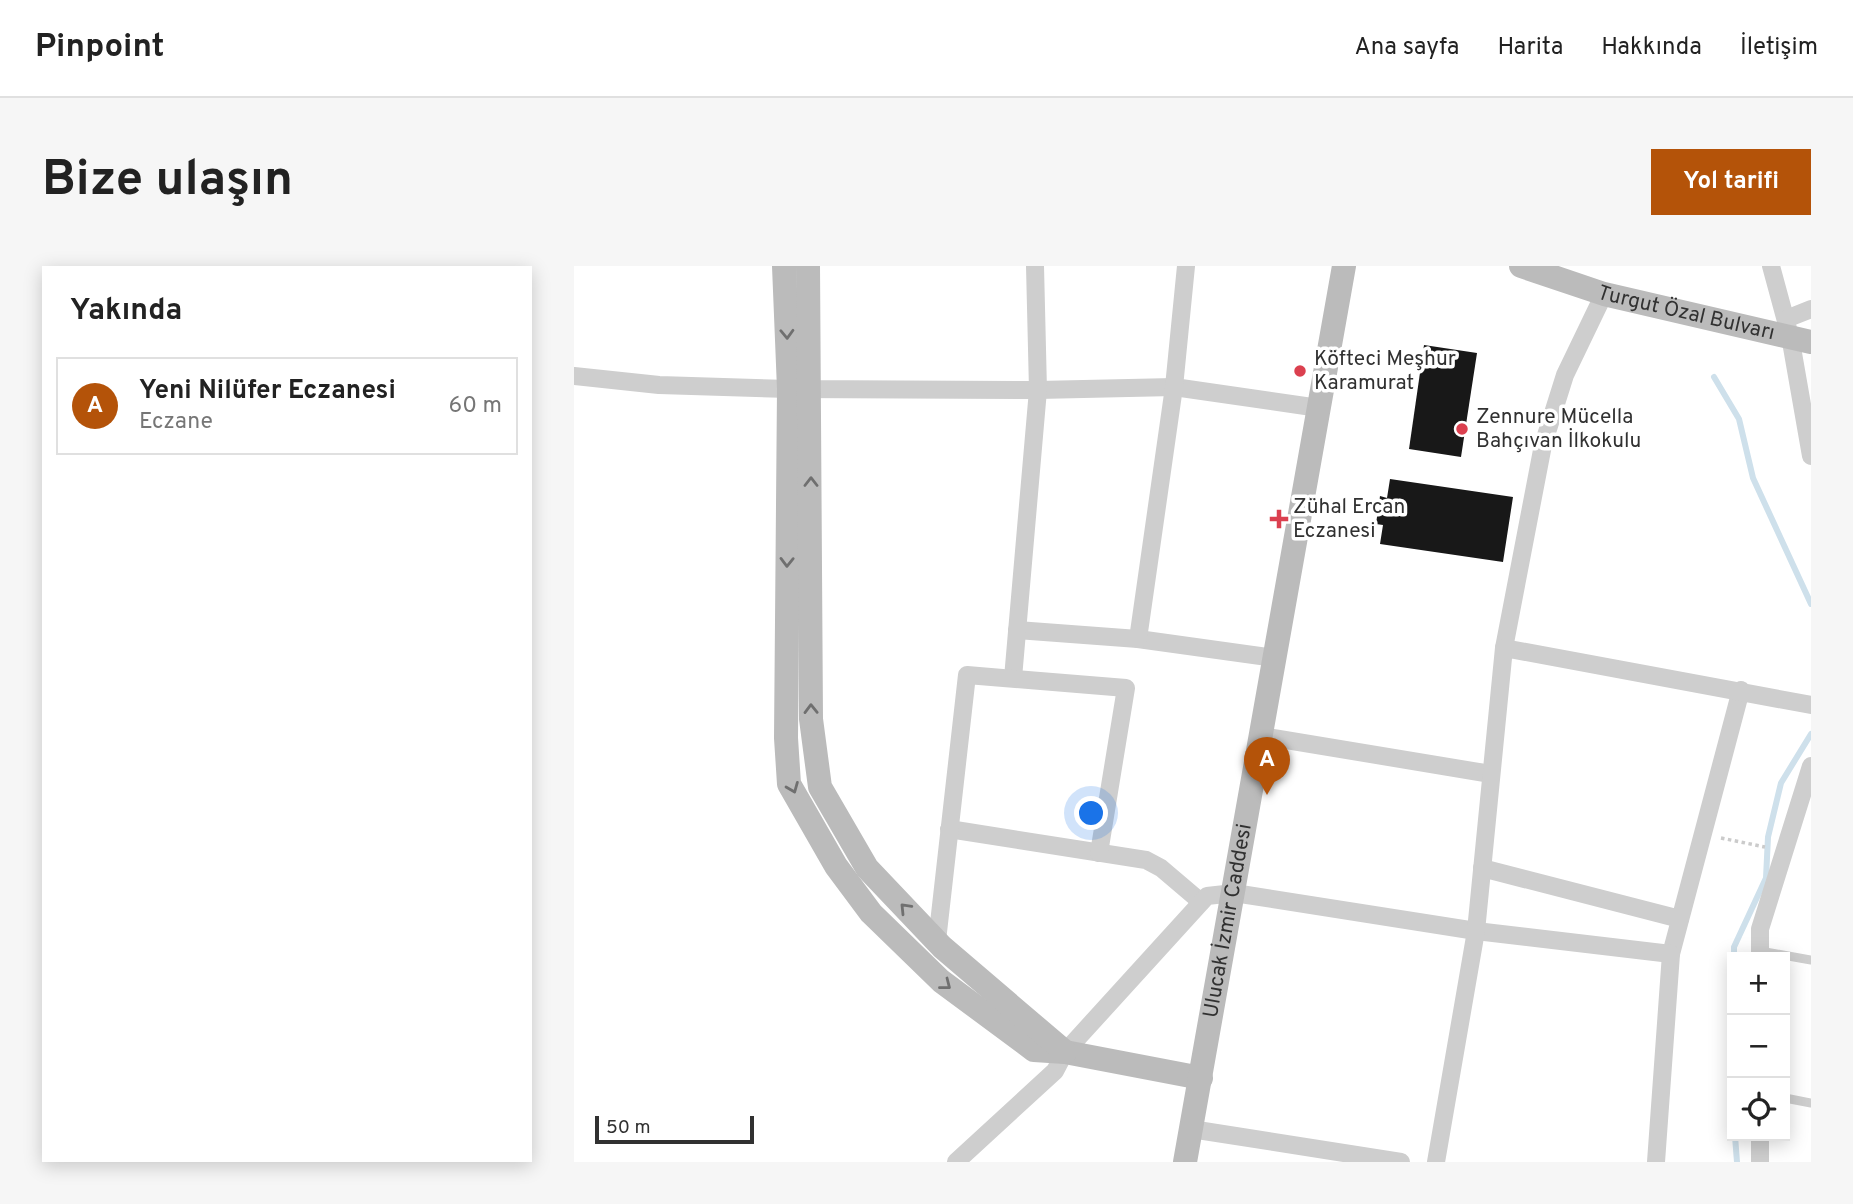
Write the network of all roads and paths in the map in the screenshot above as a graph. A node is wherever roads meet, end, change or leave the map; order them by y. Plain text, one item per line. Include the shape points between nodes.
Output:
1 (784, 266) edge
2 (808, 266) edge
3 (1035, 266) edge
4 (1186, 266) edge
5 (1344, 266) edge
6 (1521, 266) edge
7 (1771, 266) edge
8 (1604, 294) junction
9 (1811, 309) edge
10 (1796, 332) edge
11 (574, 376) edge
12 (1174, 387) junction
13 (800, 389) junction
14 (1038, 390) junction
15 (1319, 408) junction
16 (1811, 456) edge
17 (1017, 630) junction
18 (1138, 639) junction
19 (1504, 648) junction
20 (1275, 658) junction
21 (1013, 678) junction
22 (1741, 690) junction
23 (1811, 705) edge
24 (1262, 736) junction
25 (1811, 766) edge
26 (1491, 774) junction
27 (949, 829) junction
28 (1099, 853) junction
29 (1482, 868) junction
30 (1234, 892) junction
31 (1201, 902) junction
32 (1680, 919) junction
33 (1476, 931) junction
34 (937, 942) junction
35 (1760, 952) edge
36 (1671, 954) junction
37 (1790, 958) edge
38 (1811, 960) edge
39 (919, 961) junction
40 (1065, 1052) junction
41 (1201, 1078) junction
42 (1790, 1099) edge
43 (1811, 1103) edge
44 (1191, 1129) junction
45 (1760, 1141) edge
46 (956, 1162) edge
47 (1185, 1162) edge
48 (1401, 1162) edge
49 (1436, 1162) edge
50 (1656, 1162) edge
51 (1760, 1162) edge

1 -> 13 street
2 - 13 street
3 - 14 street
4 - 12 street
5 - 15 street, Ulucak İzmir Caddesi
6 - 8 street, Turgut Özal Bulvarı
7 - 10 street
8 - 10 street, Turgut Özal Bulvarı
8 - 19 street via 1565,375 1543,445
9 - 10 street
10 - 16 street
11 - 13 street via 659,385
12 - 14 street
12 - 15 street
12 - 18 street
13 - 14 street
34 -> 13 street via 867,868 820,787 811,719
13 -> 39 street via 786,738 789,784 836,866 864,904
14 - 17 street
15 - 20 street, Ulucak İzmir Caddesi
17 - 18 street
17 - 21 street
18 - 20 street
19 - 22 street
19 - 26 street
20 - 24 street, Ulucak İzmir Caddesi
21 - 27 street via 967,674
21 - 28 street via 1126,688
22 - 23 street
22 - 32 street
24 - 26 street
24 - 30 street, Ulucak İzmir Caddesi
25 - 35 street via 1760,929
26 - 29 street
27 - 28 street
27 - 34 street
28 - 31 street via 1146,860
29 - 32 street
29 - 33 street
30 - 31 street via 1206,896
30 - 33 street
30 - 41 street, Ulucak İzmir Caddesi
31 - 40 street
32 - 36 street
33 - 36 street
33 - 49 street
34 - 39 street
34 - 40 street
36 - 50 street
37 - 38 lane
39 -> 40 street via 1034,1050
40 - 41 street
40 - 46 street via 1055,1071
41 - 44 street, Ulucak İzmir Caddesi
42 - 43 lane
44 - 47 street, Ulucak İzmir Caddesi
44 - 48 street
45 - 51 street

